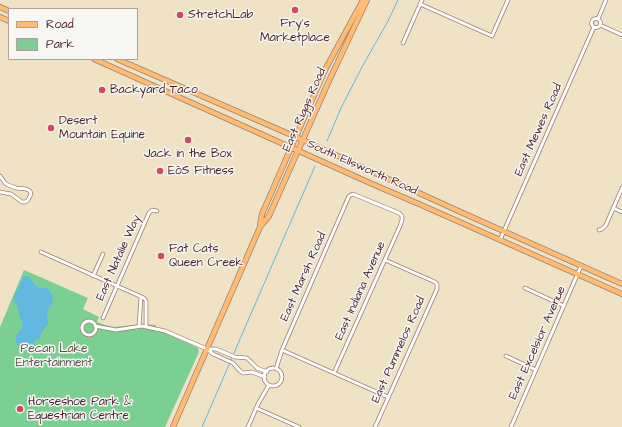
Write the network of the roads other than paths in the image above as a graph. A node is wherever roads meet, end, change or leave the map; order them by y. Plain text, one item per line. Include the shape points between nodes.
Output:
1 (363, 0) edge
2 (367, 0) edge
3 (422, 0) edge
4 (508, 0) edge
5 (606, 0) edge
6 (420, 4) junction
7 (0, 7) edge
8 (7, 10) edge
9 (2, 18) edge
10 (598, 19) junction
11 (600, 25) junction
12 (594, 28) junction
13 (622, 35) edge
14 (403, 43) dead end
15 (96, 60) edge
16 (119, 60) edge
17 (296, 137) junction
18 (302, 140) junction
19 (291, 148) junction
20 (298, 151) junction
21 (0, 176) edge
22 (622, 188) edge
23 (0, 192) edge
24 (613, 208) junction
25 (157, 210) dead end
26 (622, 212) edge
27 (402, 216) joint
28 (260, 227) junction
29 (599, 230) dead end
30 (504, 232) junction
31 (500, 240) junction
32 (41, 252) dead end
33 (103, 254) dead end
34 (385, 260) junction
35 (581, 266) junction
36 (578, 274) junction
37 (93, 276) junction
38 (622, 284) edge
39 (117, 286) junction
40 (525, 288) dead end
41 (622, 294) edge
42 (141, 297) junction
43 (564, 306) junction
44 (140, 310) junction
45 (146, 310) junction
46 (103, 318) dead end
47 (95, 326) junction
48 (139, 326) junction
49 (146, 326) junction
50 (207, 349) junction
51 (282, 350) junction
52 (506, 356) dead end
53 (276, 369) junction
54 (536, 370) junction
55 (267, 372) junction
56 (334, 373) junction
57 (265, 377) junction
58 (269, 385) junction
59 (388, 397) junction
60 (256, 408) junction
61 (172, 427) edge
62 (248, 427) edge
63 (299, 427) edge
64 (375, 427) edge
65 (511, 427) edge

1 - 17 main road, East Riggs Road via 326,68
2 - 18 main road, East Riggs Road
3 - 6 street
4 - 6 street via 492,36
5 - 10 street, East Mewes Road
6 - 14 street
7 - 8 main road
8 - 9 main road
10 - 11 street
10 - 12 street, East Mewes Road via 594,19 591,24
11 - 12 street
11 - 13 street
12 - 30 street, East Mewes Road
15 - 19 main road, South Ellsworth Road
16 - 17 main road, South Ellsworth Road
17 - 18 main road, South Ellsworth Road
17 - 19 main road, East Riggs Road
18 - 20 main road, East Riggs Road
18 - 30 main road, South Ellsworth Road
19 - 20 main road, South Ellsworth Road
19 - 28 main road, East Riggs Road via 262,214
20 - 28 main road, East Riggs Road via 269,216
20 - 31 main road, South Ellsworth Road
21 - 23 street via 8,185 26,189 31,194 28,200 22,202 11,194
22 - 24 street
24 - 26 street
24 - 29 street via 606,225
25 - 39 street, East Natalie Way via 149,213
27 - 34 street, East Indiana Avenue
27 - 51 street, East Marsh Road via 353,194 350,196
28 - 50 main road, East Riggs Road
30 - 31 street, East Mewes Road
30 - 35 main road, South Ellsworth Road
31 - 36 main road, South Ellsworth Road
32 - 37 street
33 - 37 street
34 - 56 street, East Indiana Avenue
34 - 59 street, East Pummelos Road via 437,284
35 - 36 street, East Excelsior Avenue
35 - 38 main road, South Ellsworth Road
36 - 41 main road, South Ellsworth Road
36 - 43 street, East Excelsior Avenue
37 - 39 street
39 - 42 street
39 - 46 street, East Natalie Way
40 - 43 street
42 - 44 street
42 - 45 street via 146,301
43 - 54 street, East Excelsior Avenue
44 - 45 street
44 - 48 street
45 - 49 street
47 - 47 street via 91,334 82,330 87,322
47 - 48 street via 116,330
48 - 49 street
49 - 50 street via 166,331
50 - 55 street via 247,358 257,368
50 - 57 street via 233,363 243,373 252,372
50 - 61 main road, East Riggs Road
51 - 53 street, East Marsh Road
51 - 56 street
52 - 54 street
53 - 55 street
53 - 58 street, East Marsh Road via 282,375 281,381 277,385
54 - 65 street, East Excelsior Avenue
55 - 57 street
56 - 59 street
57 - 58 street
58 - 60 street, East Marsh Road
59 - 64 street, East Pummelos Road
60 - 62 street, East Marsh Road
60 - 63 street

